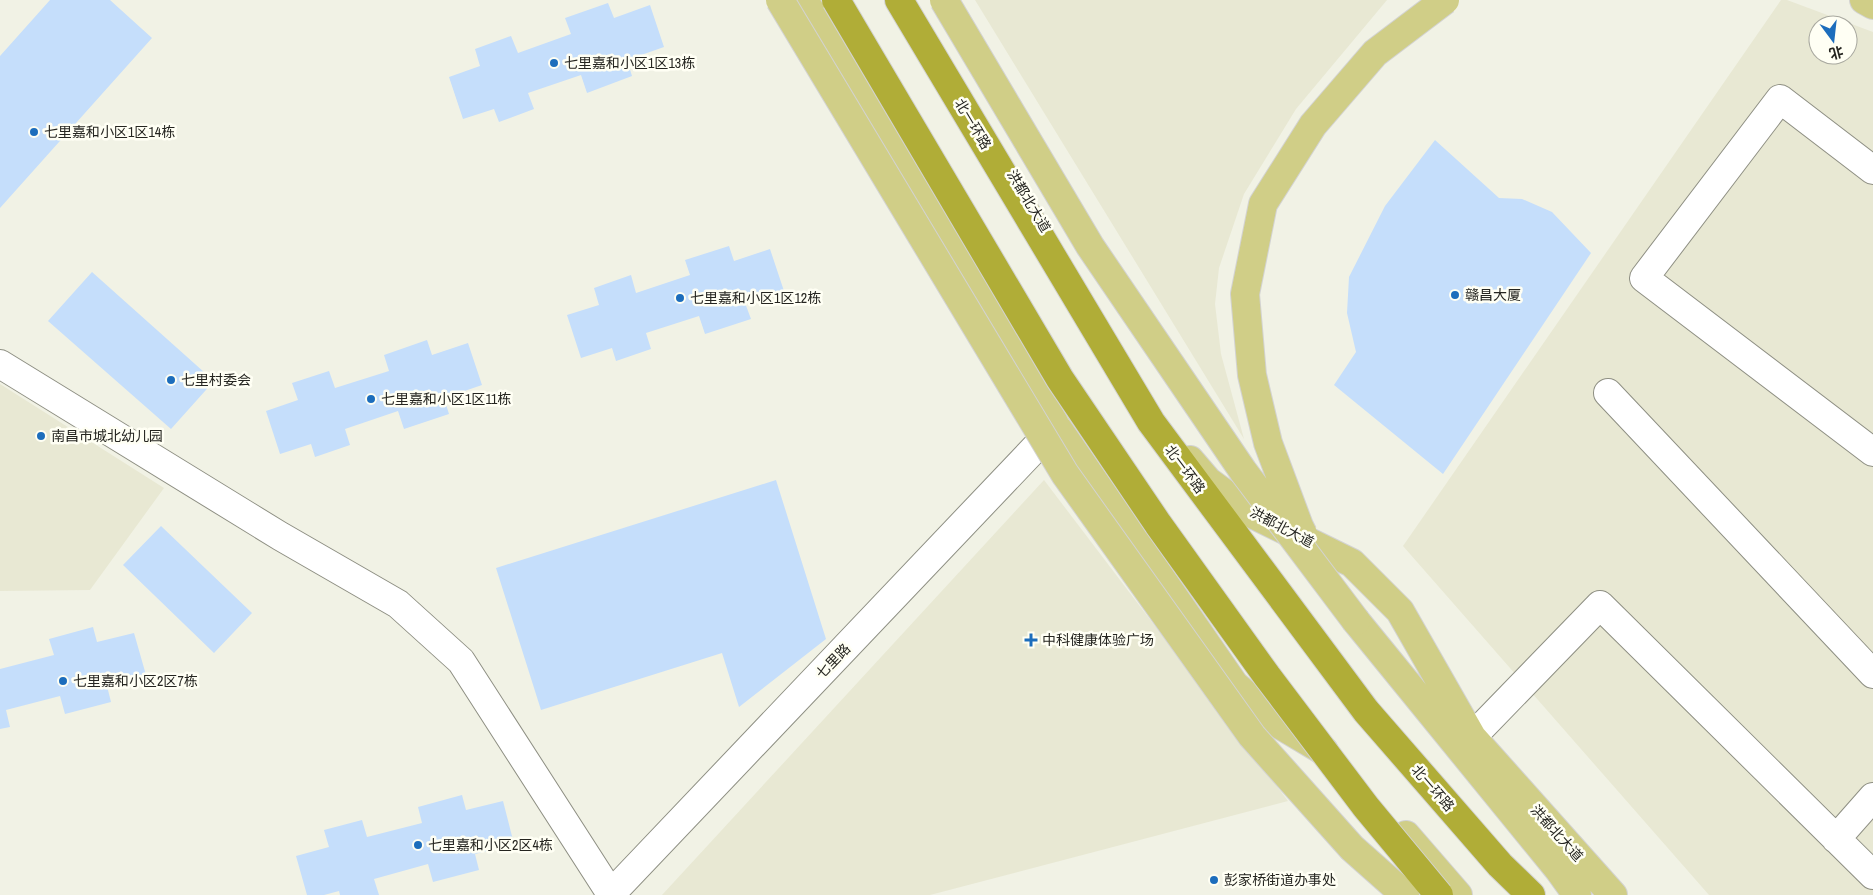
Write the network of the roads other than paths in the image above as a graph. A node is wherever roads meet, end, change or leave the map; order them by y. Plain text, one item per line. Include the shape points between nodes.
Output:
1 (780, 0) edge
2 (804, 0) edge
3 (836, 0) edge
4 (898, 0) edge
5 (910, 0) edge
6 (944, 0) edge
7 (1445, 0) edge
8 (1864, 0) edge
9 (1873, 5) edge
10 (1873, 170) edge
11 (0, 364) edge
12 (1608, 394) dead end
13 (1056, 426) junction
14 (1873, 452) edge
15 (1356, 620) junction
16 (1873, 674) edge
17 (1472, 737) junction
18 (1873, 797) edge
19 (1836, 840) junction
20 (1873, 875) edge
21 (611, 894) edge
22 (1405, 895) edge
23 (1439, 895) edge
24 (1458, 895) edge
25 (1531, 895) edge
26 (1577, 895) edge
27 (1613, 895) edge

1 - 22 main road, bridge via 1066,474 1252,736 1352,848
2 - 13 main road
3 - 23 highway, bridge via 1065,388 1267,676 1366,807
4 - 25 highway, 北一环路 via 1151,422 1366,711 1500,865
5 - 17 main road, 洪都北大道 via 1171,439 1208,481 1254,515 1352,563 1394,604
6 - 15 main road, bridge via 1090,246 1243,471
7 - 15 main road, bridge via 1375,53 1313,125 1264,204 1245,294 1252,375 1268,443 1299,526
8 - 9 main road
10 - 14 street via 1780,99 1644,278
11 - 21 street via 280,536 398,604 461,662
12 - 16 street
13 - 21 street, 七里路
13 - 24 main road via 1234,684 1277,723 1349,769
15 - 26 main road
17 - 19 street via 1600,605
17 - 27 main road, 洪都北大道
18 - 19 street
19 - 20 street

